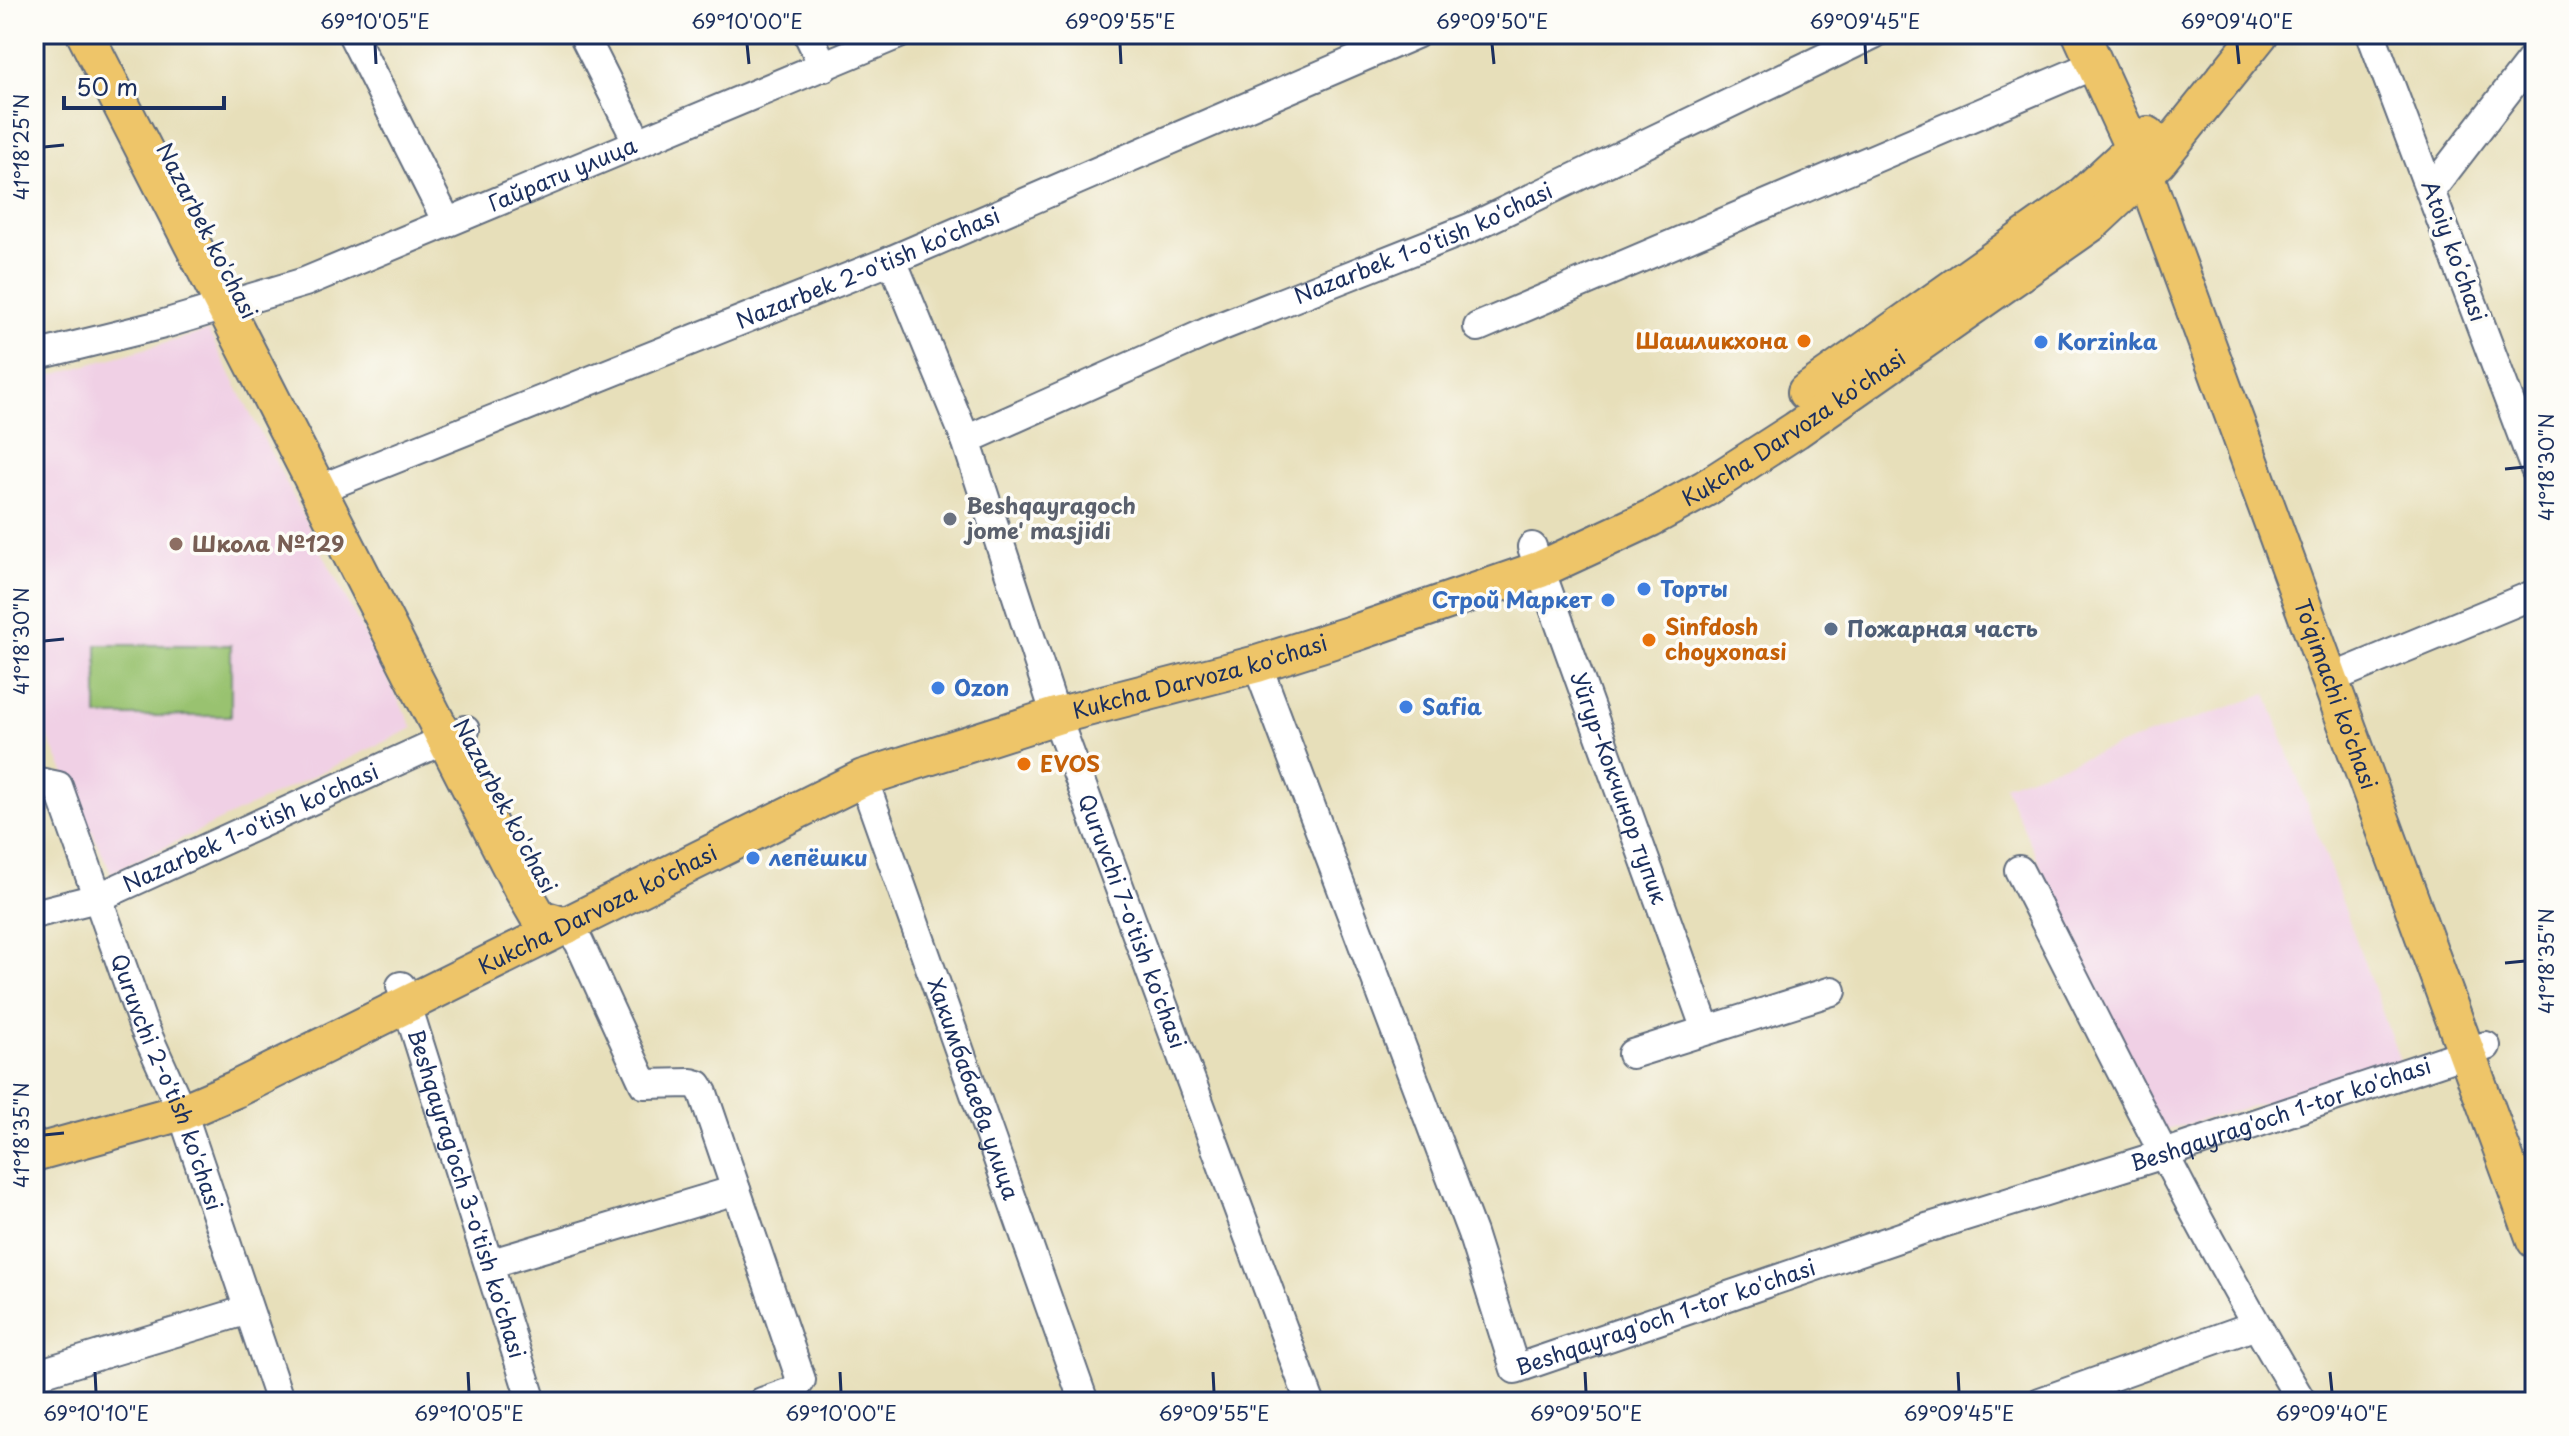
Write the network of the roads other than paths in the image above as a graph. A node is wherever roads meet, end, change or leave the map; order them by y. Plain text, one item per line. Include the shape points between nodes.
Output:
1 (85, 34) edge
2 (107, 34) edge
3 (352, 34) edge
4 (583, 34) edge
5 (808, 34) edge
6 (899, 34) edge
7 (1416, 34) edge
8 (1874, 34) edge
9 (2229, 34) edge
10 (2260, 34) edge
11 (2371, 34) edge
12 (2088, 49) edge
13 (2535, 55) edge
14 (824, 67) junction
15 (638, 143) junction
16 (2146, 162) junction
17 (2432, 189) junction
18 (447, 222) junction
19 (892, 260) junction
20 (234, 305) junction
21 (1478, 327) dead end
22 (34, 356) edge
23 (966, 440) junction
24 (2535, 469) edge
25 (326, 486) junction
26 (1536, 558) junction
27 (2535, 594) edge
28 (1257, 664) junction
29 (2339, 675) junction
30 (1053, 706) junction
31 (455, 735) junction
32 (863, 778) junction
33 (34, 781) edge
34 (2019, 870) dead end
35 (97, 898) junction
36 (34, 914) edge
37 (554, 917) junction
38 (1832, 991) dead end
39 (404, 996) junction
40 (1706, 1030) junction
41 (2476, 1050) junction
42 (1632, 1054) dead end
43 (176, 1102) junction
44 (34, 1129) edge
45 (34, 1153) edge
46 (2164, 1154) junction
47 (2535, 1180) edge
48 (736, 1190) junction
49 (2535, 1240) edge
50 (489, 1264) junction
51 (248, 1310) junction
52 (2256, 1325) junction
53 (34, 1375) edge
54 (280, 1402) edge
55 (532, 1402) edge
56 (762, 1402) edge
57 (1084, 1402) edge
58 (1310, 1402) edge
59 (2040, 1402) edge
60 (2302, 1402) edge

1 - 20 main road, Nazarbek ko'chasi
2 - 20 main road, Nazarbek ko'chasi
3 - 18 street
4 - 15 street
5 - 14 street
6 - 14 street, Гайрати улица
7 - 19 street, Nazarbek 2-o'tish ko'chasi
8 - 23 street, Nazarbek 1-o'tish ko'chasi via 1470,228 1212,330
9 - 16 main road, Kukcha Darvoza ko'chasi
10 - 16 main road, Kukcha Darvoza ko'chasi
11 - 17 street, Atoiy koʻchasi
12 - 16 main road, To'qimachi ko'chasi
12 - 21 street
13 - 17 street
14 - 15 street, Гайрати улица
15 - 18 street, Гайрати улица
16 - 26 main road, Kukcha Darvoza ko'chasi via 2093,222 1796,430 1679,503
16 - 29 main road, To'qimachi ko'chasi
17 - 24 street, Atoiy koʻchasi
18 - 20 street, Гайрати улица via 305,282
19 - 23 street, Quruvchi 7-o'tish ko'chasi
19 - 25 street, Nazarbek 2-o'tish ko'chasi
20 - 22 street, Гайрати улица
20 - 25 main road, Nazarbek ko'chasi
23 - 30 street, Quruvchi 7-o'tish ko'chasi
25 - 31 main road, Nazarbek ko'chasi
26 - 28 main road, Kukcha Darvoza ko'chasi
26 - 30 main road, Kukcha Darvoza ko'chasi
26 - 40 street, Уйгур-Кокчинор тупик
27 - 29 street
28 - 30 main road, Kukcha Darvoza ko'chasi
28 - 46 street, Beshqayrag'och 1-tor ko'chasi via 1472,1233 1515,1369 1930,1227
29 - 41 main road, To'qimachi ko'chasi
30 - 32 main road, Kukcha Darvoza ko'chasi
30 - 37 main road, Kukcha Darvoza ko'chasi via 855,755
30 - 58 street, Quruvchi 7-o'tish ko'chasi
31 - 35 street, Nazarbek 1-o'tish ko'chasi
31 - 37 main road, Nazarbek ko'chasi
32 - 37 main road, Kukcha Darvoza ko'chasi
32 - 57 street, Хакимбабаева улица
33 - 35 street, Quruvchi 2-o'tish ko'chasi via 58,786
34 - 46 street
35 - 36 street, Nazarbek 1-o'tish ko'chasi
35 - 43 street, Quruvchi 2-o'tish ko'chasi
37 - 39 main road, Kukcha Darvoza ko'chasi
37 - 48 street via 579,942 644,1084 698,1085
38 - 40 street
39 - 43 main road, Kukcha Darvoza ko'chasi via 272,1049
39 - 50 street, Beshqayrag'och 3-o'tish ko'chasi
40 - 42 street
41 - 46 street, Beshqayrag'och 1-tor ko'chasi
41 - 47 main road, To'qimachi ko'chasi
41 - 49 main road, To'qimachi ko'chasi
43 - 44 main road, Kukcha Darvoza ko'chasi
43 - 45 main road, Kukcha Darvoza ko'chasi
43 - 51 street, Quruvchi 2-o'tish ko'chasi
46 - 52 street
48 - 50 street
48 - 56 street via 801,1380 793,1391
50 - 55 street, Beshqayrag'och 3-o'tish ko'chasi
51 - 53 street
51 - 54 street, Quruvchi 2-o'tish ko'chasi
52 - 59 street
52 - 60 street

